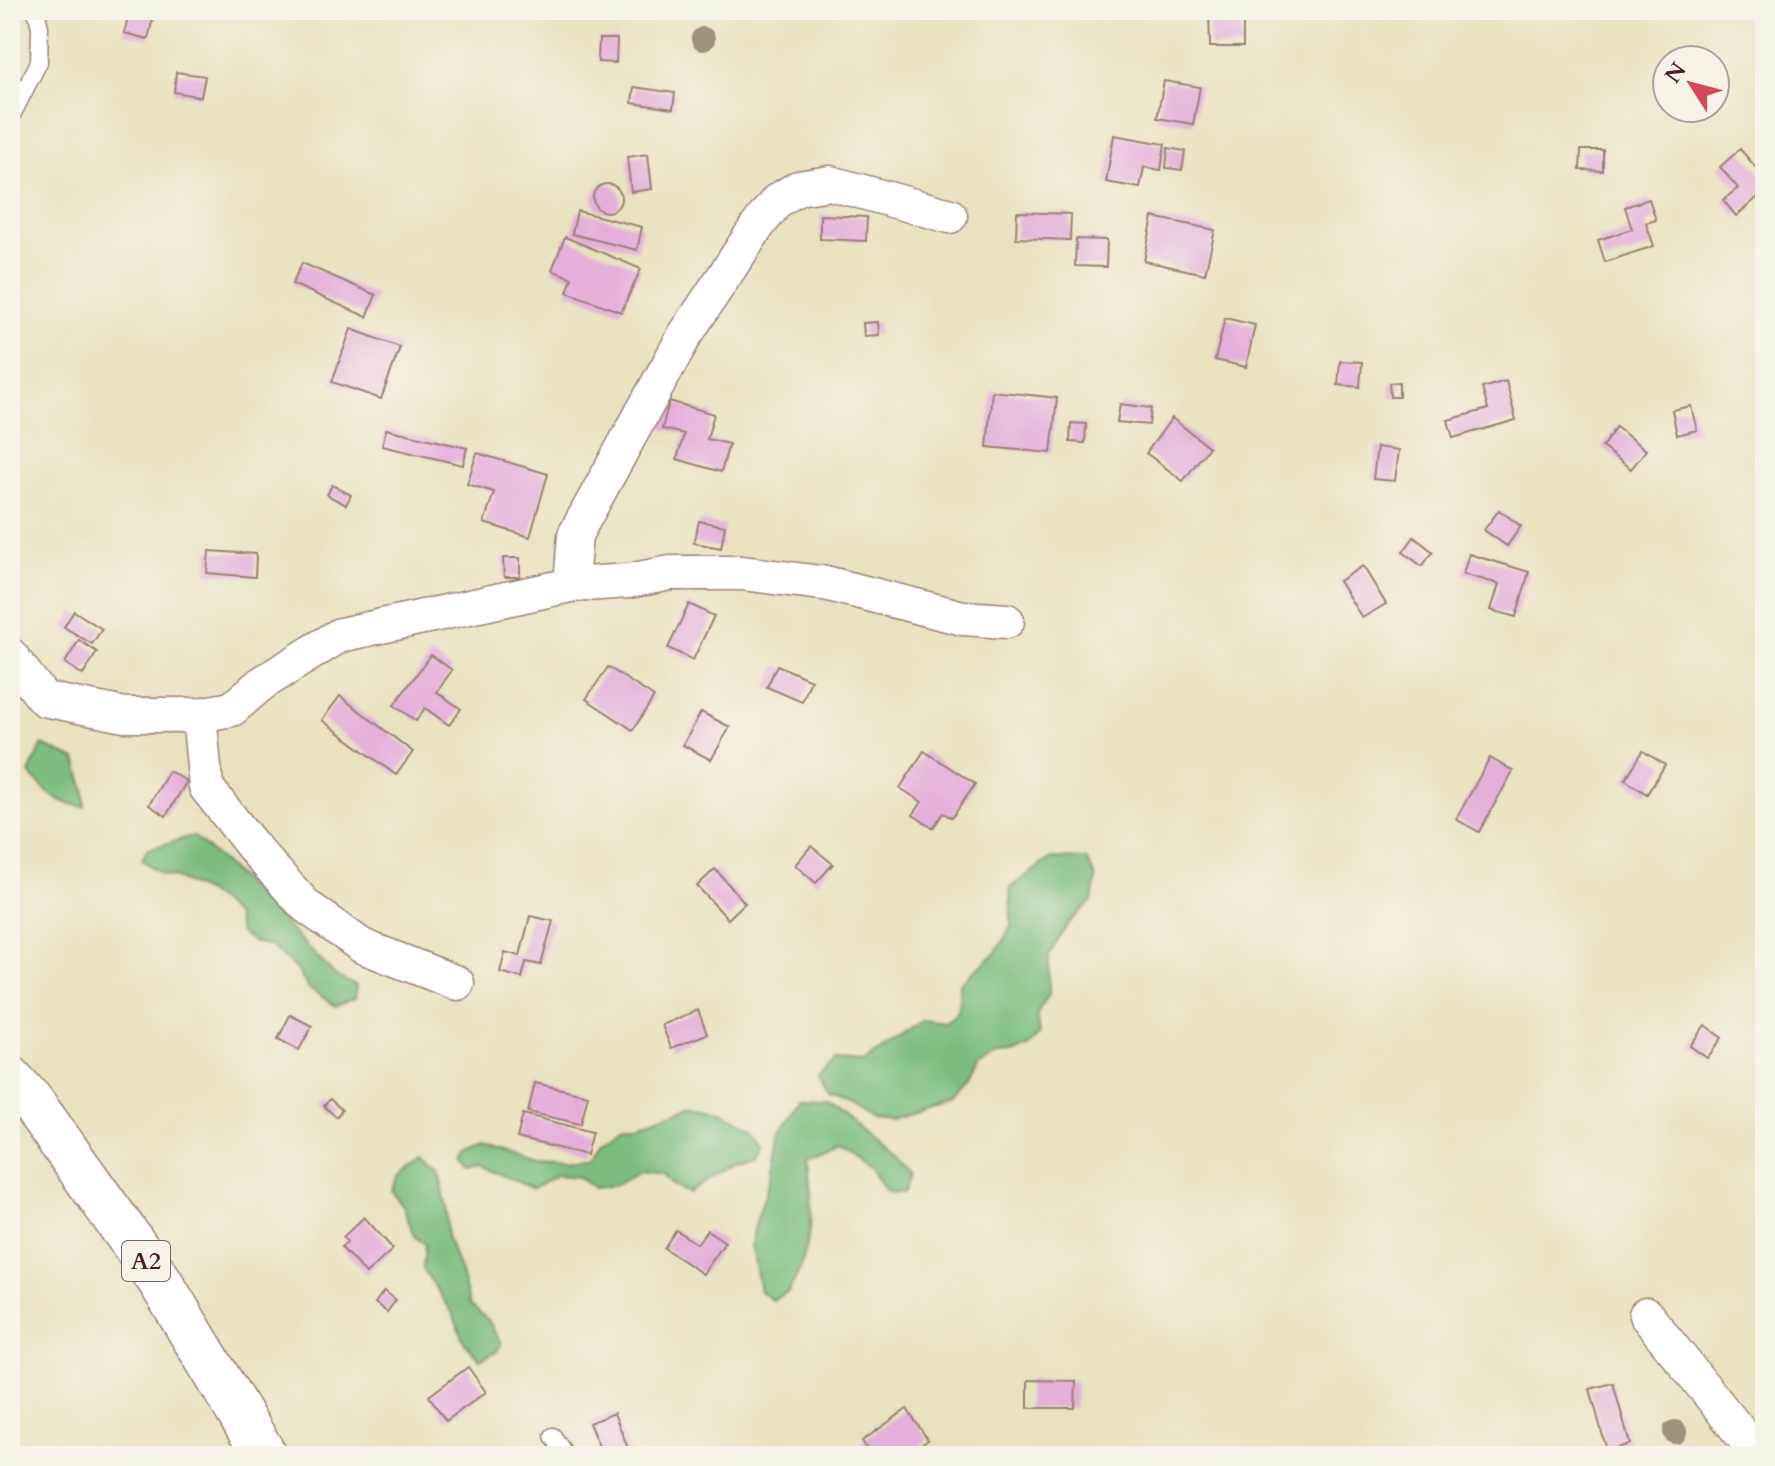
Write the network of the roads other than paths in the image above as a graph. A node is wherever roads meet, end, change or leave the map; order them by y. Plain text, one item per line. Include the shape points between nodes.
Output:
1 (36, 10) edge
2 (10, 119) edge
3 (950, 216) dead end
4 (571, 585) junction
5 (1007, 621) dead end
6 (10, 655) edge
7 (199, 715) junction
8 (457, 983) dead end
9 (10, 1078) edge
10 (1646, 1315) dead end
11 (553, 1436) dead end
12 (265, 1456) edge
13 (566, 1456) edge
14 (1759, 1456) edge

1 - 2 lane via 39,62
3 - 4 street via 830,183 798,188 777,201 685,335 575,535
4 - 5 street via 671,573 742,573 829,584 963,618
4 - 7 street via 340,635 261,684 232,709
6 - 7 street via 44,699 125,715
7 - 8 street via 206,787 306,906 362,946
9 - 12 main road, A2 via 160,1281
10 - 14 street
11 - 13 lane

